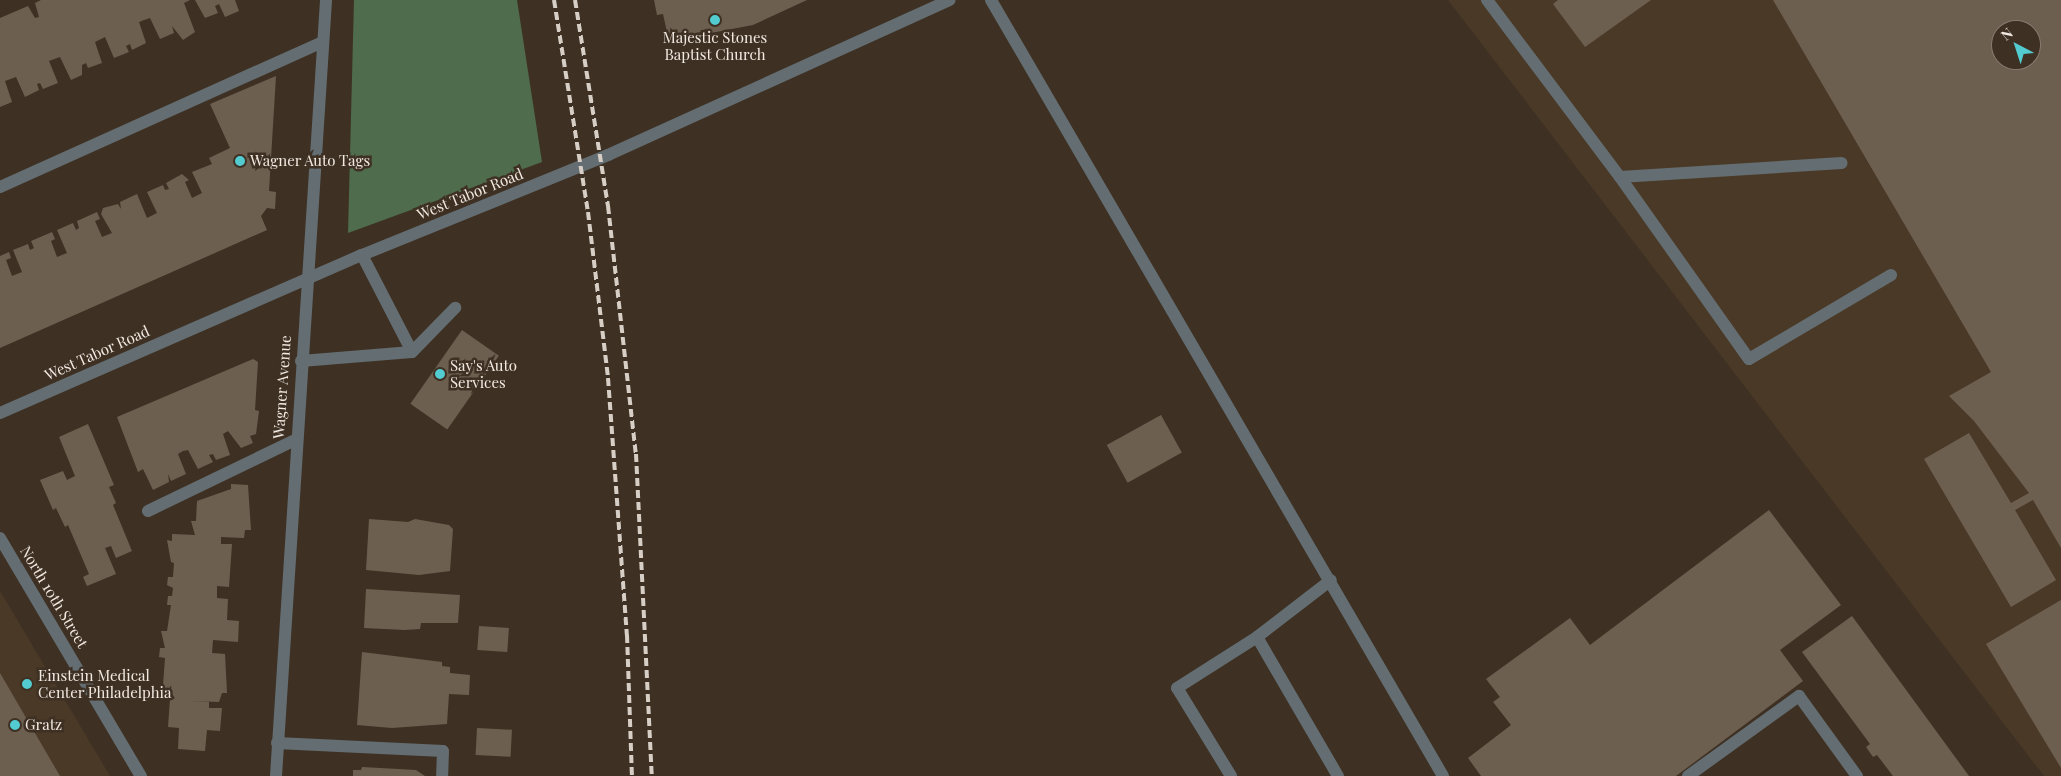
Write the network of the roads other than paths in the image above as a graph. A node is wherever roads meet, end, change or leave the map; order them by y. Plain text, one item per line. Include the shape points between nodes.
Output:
1 (326, 0) edge
2 (949, 0) edge
3 (991, 0) edge
4 (1486, 0) edge
5 (323, 42) junction
6 (1842, 163) dead end
7 (1620, 177) junction
8 (0, 187) edge
9 (362, 256) junction
10 (1891, 275) dead end
11 (307, 279) junction
12 (455, 308) dead end
13 (412, 352) junction
14 (300, 361) junction
15 (0, 413) edge
16 (295, 440) junction
17 (148, 512) dead end
18 (0, 538) edge
19 (1332, 580) junction
20 (1257, 637) junction
21 (277, 743) junction
22 (141, 776) edge
23 (276, 776) edge
24 (442, 776) edge
25 (1231, 776) edge
26 (1338, 776) edge
27 (1443, 776) edge
28 (1688, 776) edge
29 (1857, 776) edge

1 - 5 street, Wagner Avenue
2 - 9 street, West Tabor Road via 608,155
3 - 19 street
4 - 7 street
5 - 8 street
5 - 11 street, Wagner Avenue
6 - 7 street
7 - 10 street via 1749,360
9 - 11 street, West Tabor Road
9 - 13 street
11 - 14 street, Wagner Avenue
11 - 15 street, West Tabor Road
12 - 13 street
13 - 14 street
14 - 16 street, Wagner Avenue
16 - 17 street
16 - 21 street, Wagner Avenue
18 - 22 street, North 10th Street
19 - 20 street
19 - 27 street
20 - 25 street via 1177,688
20 - 26 street
21 - 23 street, Wagner Avenue
21 - 24 street via 443,751
28 - 29 street via 1799,696

